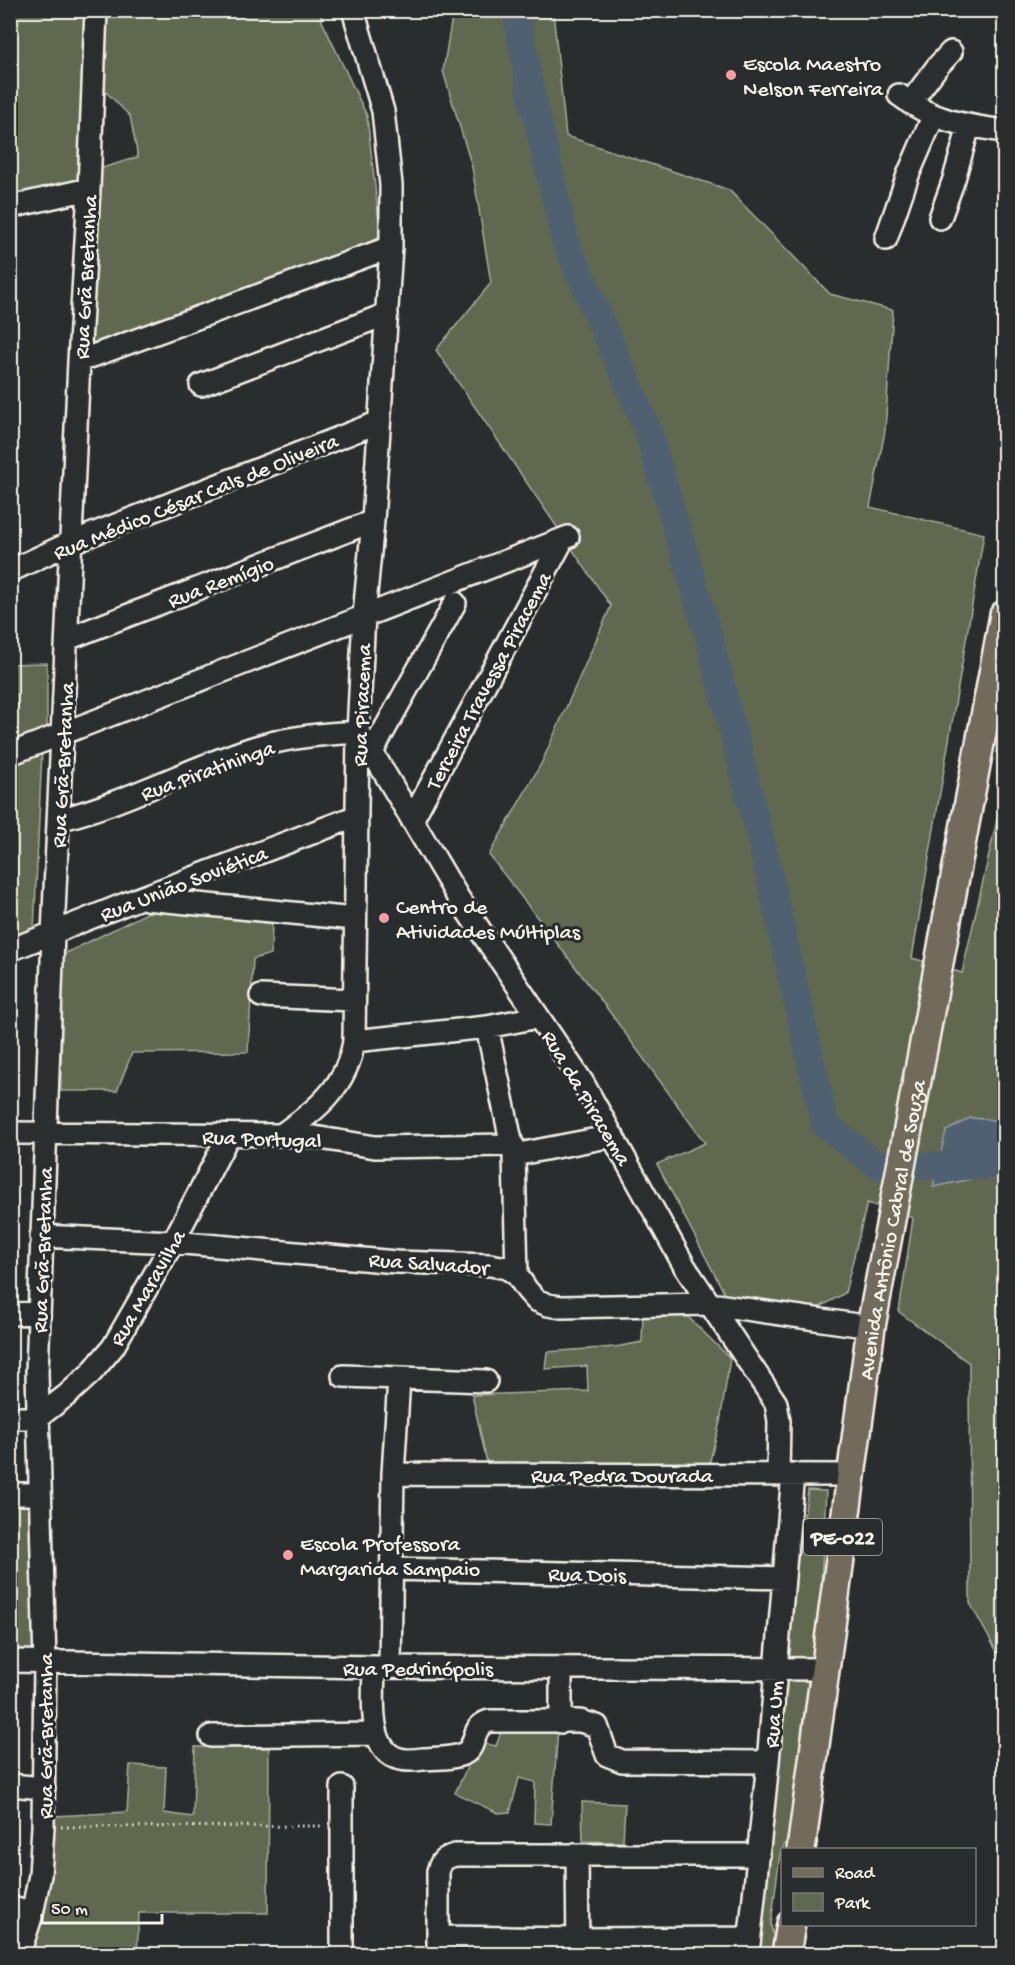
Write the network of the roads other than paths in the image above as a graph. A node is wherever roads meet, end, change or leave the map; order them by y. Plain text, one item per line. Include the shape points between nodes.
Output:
1 (96, 10) edge
2 (353, 10) edge
3 (951, 52) dead end
4 (933, 117) junction
5 (969, 126) junction
6 (1005, 131) edge
7 (89, 189) junction
8 (10, 207) edge
9 (940, 218) dead end
10 (886, 239) dead end
11 (391, 246) junction
12 (387, 314) junction
13 (79, 361) junction
14 (201, 385) dead end
15 (380, 422) junction
16 (373, 520) junction
17 (70, 543) junction
18 (10, 571) edge
19 (455, 603) dead end
20 (364, 615) junction
21 (1005, 615) edge
22 (67, 639) junction
23 (63, 732) junction
24 (358, 732) junction
25 (372, 752) junction
26 (10, 754) edge
27 (357, 816) junction
28 (58, 820) junction
29 (412, 820) junction
30 (140, 898) junction
31 (355, 919) junction
32 (53, 934) junction
33 (10, 950) edge
34 (261, 996) dead end
35 (353, 1000) junction
36 (538, 1017) junction
37 (487, 1027) junction
38 (354, 1041) junction
39 (10, 1133) edge
40 (45, 1133) junction
41 (230, 1135) junction
42 (281, 1135) junction
43 (613, 1136) junction
44 (513, 1150) junction
45 (41, 1236) junction
46 (173, 1242) junction
47 (517, 1275) junction
48 (710, 1304) junction
49 (38, 1313) junction
50 (10, 1314) edge
51 (871, 1327) junction
52 (343, 1376) dead end
53 (399, 1379) junction
54 (486, 1381) dead end
55 (10, 1418) edge
56 (37, 1418) junction
57 (393, 1474) junction
58 (786, 1474) junction
59 (851, 1475) junction
60 (10, 1494) edge
61 (39, 1494) junction
62 (392, 1569) junction
63 (783, 1578) junction
64 (10, 1661) edge
65 (45, 1662) junction
66 (382, 1667) junction
67 (561, 1668) junction
68 (775, 1668) junction
69 (826, 1669) junction
70 (561, 1722) junction
71 (377, 1734) junction
72 (211, 1736) dead end
73 (768, 1762) junction
74 (10, 1785) edge
75 (342, 1787) dead end
76 (44, 1788) junction
77 (801, 1848) edge
78 (577, 1855) junction
79 (759, 1855) junction
80 (10, 1907) edge
81 (32, 1914) junction
82 (791, 1926) edge
83 (438, 1946) edge
84 (749, 1946) edge
85 (578, 1947) edge
86 (19, 1954) edge
87 (342, 1954) edge
88 (786, 1954) edge

1 - 7 street, Rua Grã Bretanha
2 - 11 street, Rua Piracema via 383,111 391,185
3 - 4 street via 905,99
4 - 5 street
4 - 10 street
5 - 6 street
5 - 9 street
7 - 8 street
7 - 13 street, Rua Grã Bretanha
11 - 12 street, Rua Piracema
11 - 13 street
12 - 14 street
12 - 15 street, Rua Piracema
13 - 17 street, Rua Grã Bretanha
15 - 16 street, Rua Piracema
15 - 17 street, Rua Médico César Cals de Oliveira
16 - 20 street, Rua Piracema
16 - 22 street, Rua Remígio
17 - 18 street, Rua Médico César Cals de Oliveira
17 - 22 street, Rua Grã-Bretanha
19 - 25 street
20 - 23 street
20 - 24 street, Rua Piracema
20 - 29 street, Terceira Travessa Piracema via 565,539
21 - 51 main road, Avenida Antônio Cabral de Souza / PE-022
22 - 23 street, Rua Grã-Bretanha
23 - 26 street
23 - 28 street, Rua Grã-Bretanha
24 - 25 street, Rua da Piracema
24 - 27 street, Rua Piracema
24 - 28 street, Rua Piratininga via 290,739 254,748 104,807
25 - 29 street, Rua da Piracema
27 - 30 street, Rua União Soviética
27 - 31 street, Rua Piracema
28 - 32 street, Rua Grã-Bretanha
29 - 36 street, Rua da Piracema
30 - 31 street
30 - 32 street, Rua União Soviética
31 - 35 street, Rua Piracema
32 - 33 street, Rua União Soviética
32 - 40 street, Rua Grã-Bretanha
34 - 35 street
35 - 38 street, Rua Piracema
36 - 37 street
36 - 43 street, Rua da Piracema
37 - 38 street
37 - 44 street
38 - 42 street, Rua Piracema via 351,1059 335,1088
39 - 40 street, Rua Portugal
40 - 41 street, Rua Portugal
40 - 45 street, Rua Grã-Bretanha
41 - 42 street, Rua Portugal
41 - 46 street, Rua Maravilha
42 - 44 street, Rua Portugal via 375,1148
43 - 44 street, Rua Portugal
43 - 48 street, Rua da Piracema via 685,1267
44 - 47 street
45 - 46 street, Rua Salvador
45 - 49 street, Rua Grã-Bretanha
46 - 47 street, Rua Salvador via 396,1262 490,1265 507,1268
46 - 56 street, Rua Maravilha via 113,1347 91,1373
47 - 48 street, Rua Salvador via 536,1300 561,1307
48 - 51 street, Rua Salvador
48 - 58 street, Rua da Piracema via 776,1403
49 - 50 street
49 - 56 street, Rua Grã-Bretanha
51 - 59 main road, Avenida Antônio Cabral de Souza / PE-022
52 - 53 street
53 - 54 street
53 - 57 street
55 - 56 street
56 - 61 street, Rua Grã-Bretanha
57 - 58 street, Rua Pedra Dourada
57 - 62 street
58 - 59 street, Rua Pedra Dourada
58 - 63 street, Rua Um
59 - 69 main road, Avenida Antônio Cabral de Souza / PE-022
60 - 61 street
61 - 65 street, Rua Grã-Bretanha
62 - 63 street, Rua Dois
62 - 66 street
63 - 68 street, Rua Um
64 - 65 street, Rua Pedrinópolis
65 - 66 street, Rua Pedrinópolis
65 - 76 street, Rua Grã-Bretanha
66 - 67 street, Rua Pedrinópolis
66 - 71 street via 374,1715
67 - 68 street, Rua Pedrinópolis
67 - 70 street
68 - 69 street, Rua Pedrinópolis
68 - 73 street, Rua Um
69 - 77 main road, Avenida Antônio Cabral de Souza / PE-022
70 - 71 street via 489,1721 477,1728 466,1752 411,1760 392,1756
70 - 73 street via 580,1721 597,1726 607,1755 622,1761
71 - 72 street
73 - 79 street, Rua Um
74 - 76 street
75 - 87 street
76 - 81 street, Rua Grã-Bretanha via 40,1875
78 - 79 street
78 - 83 street via 445,1858 438,1871
78 - 85 street
79 - 84 street, Rua Um
80 - 81 street
81 - 86 street, Rua Grã-Bretanha
82 - 88 main road
83 - 85 street
84 - 85 street

